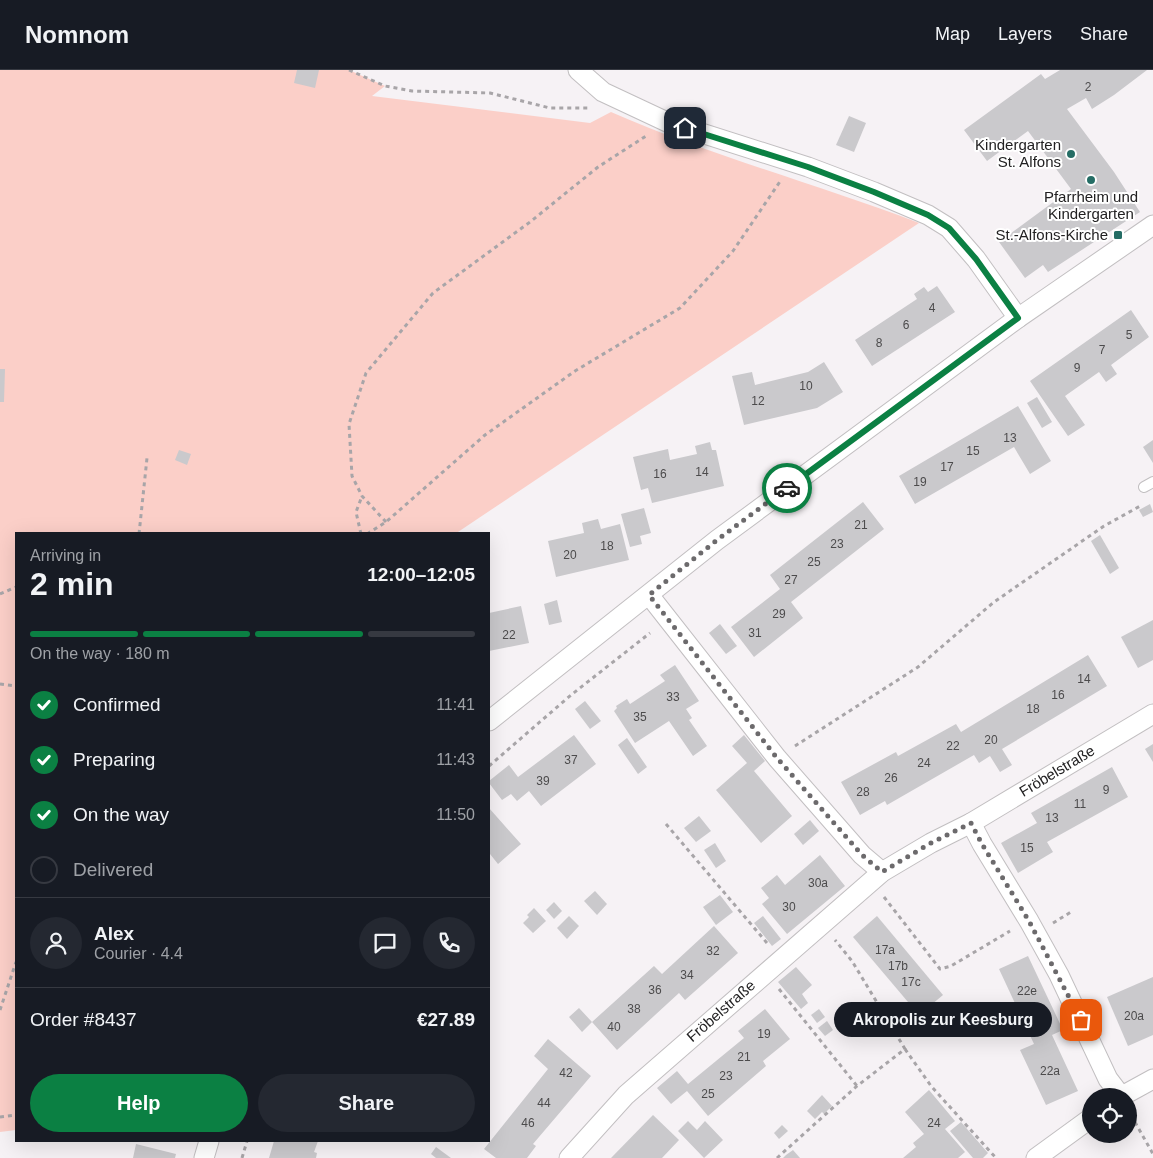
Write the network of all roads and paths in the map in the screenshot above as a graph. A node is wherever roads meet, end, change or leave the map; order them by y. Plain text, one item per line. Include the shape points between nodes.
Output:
1 (349, 70) edge
2 (578, 70) edge
3 (603, 92) junction
4 (667, 122) junction
5 (790, 162) junction
6 (1153, 225) edge
7 (1018, 318) junction
8 (147, 458) dead end
9 (1149, 484) edge
10 (362, 496) junction
11 (386, 522) junction
12 (139, 532) edge
13 (361, 532) edge
14 (370, 532) edge
15 (15, 587) edge
16 (0, 594) edge
17 (649, 595) junction
18 (668, 618) junction
19 (0, 684) edge
20 (15, 686) edge
21 (1153, 714) edge
22 (490, 720) edge
23 (777, 758) junction
24 (490, 765) edge
25 (971, 823) junction
26 (666, 824) dead end
27 (877, 876) junction
28 (1029, 921) junction
29 (821, 924) junction
30 (781, 959) junction
31 (15, 965) edge
32 (766, 972) junction
33 (0, 1010) edge
34 (904, 1049) junction
35 (1153, 1080) edge
36 (857, 1086) junction
37 (1115, 1088) edge
38 (1137, 1088) edge
39 (15, 1114) edge
40 (0, 1117) edge
41 (1082, 1125) edge
42 (1137, 1125) edge
43 (209, 1142) edge
44 (247, 1142) edge
45 (1153, 1154) edge
46 (204, 1158) edge
47 (242, 1158) edge
48 (569, 1158) edge
49 (777, 1158) edge
50 (996, 1158) edge
51 (1036, 1158) edge

1 - 3 path via 385,86 490,93 550,108 589,108 597,104
2 - 3 street
3 - 4 street
4 - 5 street
4 - 10 path via 598,167 433,293 366,373 349,424 352,476
5 - 7 street via 874,192 928,215 949,228 976,259
5 - 11 path via 733,251 680,308 575,371 485,435
6 - 7 street
7 - 17 street via 717,540
8 - 12 path
9 - 23 path via 1143,504 1104,526 994,602 918,667
10 - 11 path
10 - 13 path via 356,512
11 - 14 path
15 - 16 path
17 - 18 street
17 - 22 street
18 - 23 street
18 - 24 path
19 - 20 path
21 - 25 street, Fröbelstraße
23 - 27 street
25 - 27 street, Fröbelstraße
25 - 28 street
26 - 30 path
27 - 28 path via 892,909 940,969 951,966
27 - 29 street, Fröbelstraße
28 - 37 street
29 - 30 street, Fröbelstraße
29 - 34 path via 852,960
30 - 32 street, Fröbelstraße
31 - 33 path
32 - 36 path
32 - 48 street, Fröbelstraße via 626,1095
34 - 36 path
34 - 50 path via 931,1086
35 - 38 street
36 - 49 path
39 - 40 path
41 - 51 street
42 - 45 path
43 - 46 street
44 - 47 path

